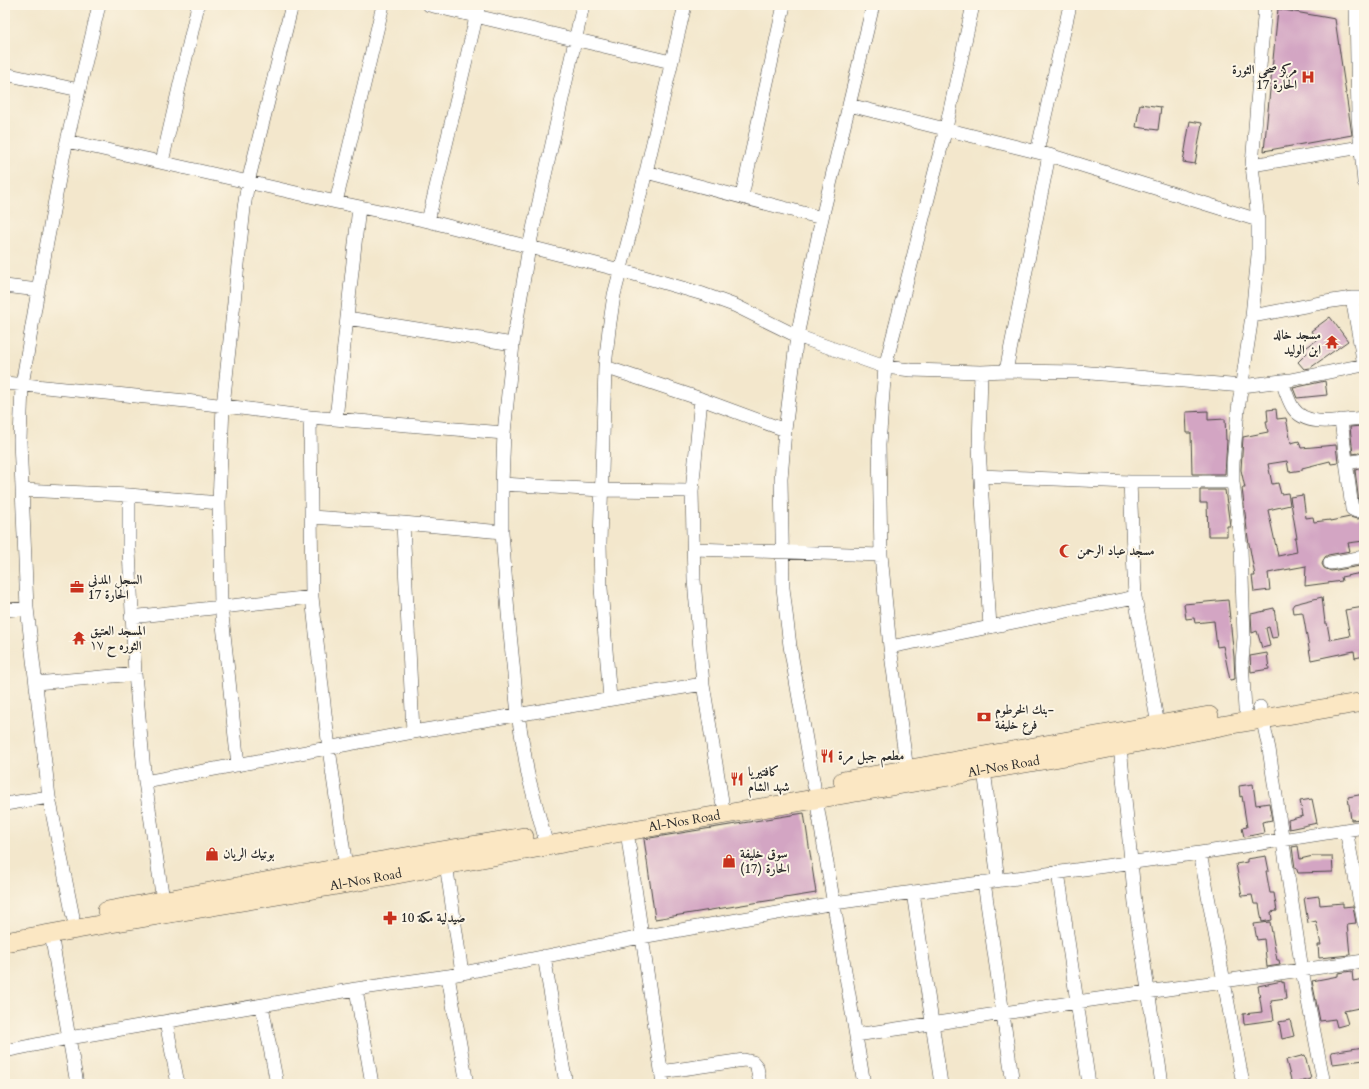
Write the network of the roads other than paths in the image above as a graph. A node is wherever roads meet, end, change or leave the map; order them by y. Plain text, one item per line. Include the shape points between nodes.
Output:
1 (99, 5) edge
2 (198, 5) edge
3 (292, 5) edge
4 (383, 5) edge
5 (429, 5) edge
6 (583, 5) edge
7 (685, 5) edge
8 (784, 5) edge
9 (872, 5) edge
10 (973, 5) edge
11 (1070, 5) edge
12 (1265, 5) edge
13 (1356, 5) edge
14 (478, 11) edge
15 (1360, 36) edge
16 (575, 39) junction
17 (671, 62) junction
18 (5, 74) edge
19 (79, 90) junction
20 (849, 105) junction
21 (1361, 117) edge
22 (946, 128) junction
23 (67, 141) junction
24 (1360, 147) junction
25 (1043, 153) junction
26 (162, 162) junction
27 (1252, 165) junction
28 (646, 172) junction
29 (248, 182) junction
30 (1364, 182) edge
31 (742, 196) junction
32 (336, 202) junction
33 (359, 207) junction
34 (822, 218) junction
35 (1258, 220) junction
36 (428, 221) junction
37 (529, 247) junction
38 (620, 270) junction
39 (5, 286) edge
40 (38, 290) junction
41 (1358, 298) edge
42 (1252, 316) junction
43 (347, 318) junction
44 (797, 336) junction
45 (513, 344) junction
46 (1364, 365) edge
47 (605, 367) junction
48 (885, 367) junction
49 (1006, 371) junction
50 (981, 372) junction
51 (1282, 381) junction
52 (5, 384) edge
53 (22, 385) junction
54 (1242, 386) junction
55 (700, 399) junction
56 (223, 406) junction
57 (310, 417) junction
58 (1364, 418) edge
59 (336, 419) junction
60 (1341, 420) junction
61 (785, 430) junction
62 (504, 433) junction
63 (1364, 460) edge
64 (1346, 463) junction
65 (980, 476) junction
66 (1130, 482) junction
67 (1233, 482) junction
68 (502, 484) junction
69 (22, 490) junction
70 (601, 490) junction
71 (692, 491) junction
72 (129, 495) junction
73 (220, 503) junction
74 (1364, 510) edge
75 (310, 517) junction
76 (403, 523) junction
77 (502, 532) junction
78 (694, 549) junction
79 (782, 553) junction
80 (881, 555) junction
81 (1364, 557) edge
82 (1330, 563) dead end
83 (312, 597) junction
84 (1135, 597) junction
85 (221, 606) junction
86 (27, 608) junction
87 (5, 610) edge
88 (131, 617) junction
89 (990, 627) junction
90 (890, 647) junction
91 (135, 674) junction
92 (36, 682) junction
93 (703, 684) junction
94 (1364, 689) edge
95 (610, 699) junction
96 (1364, 702) edge
97 (1256, 712) junction
98 (518, 715) junction
99 (1158, 724) junction
100 (413, 732) junction
101 (1088, 745) junction
102 (1120, 746) junction
103 (329, 749) junction
104 (238, 765) junction
105 (907, 770) junction
106 (984, 770) junction
107 (145, 782) junction
108 (815, 792) junction
109 (49, 797) junction
110 (722, 801) junction
111 (5, 804) edge
112 (1364, 827) edge
113 (1346, 830) junction
114 (626, 831) junction
115 (545, 839) junction
116 (1282, 840) junction
117 (1200, 853) junction
118 (1131, 862) junction
119 (446, 864) junction
120 (346, 867) junction
121 (1058, 872) junction
122 (998, 880) junction
123 (984, 882) junction
124 (913, 892) junction
125 (162, 900) junction
126 (834, 903) junction
127 (73, 918) junction
128 (1364, 923) edge
129 (5, 930) edge
130 (51, 934) junction
131 (641, 937) junction
132 (5, 942) edge
133 (544, 956) junction
134 (1364, 961) edge
135 (1302, 970) junction
136 (462, 973) junction
137 (448, 976) junction
138 (1223, 981) junction
139 (356, 989) junction
140 (1148, 992) junction
141 (1077, 1002) junction
142 (262, 1006) junction
143 (1003, 1013) junction
144 (166, 1022) junction
145 (932, 1023) junction
146 (856, 1035) junction
147 (69, 1038) junction
148 (5, 1051) edge
149 (662, 1078) edge
150 (77, 1084) edge
151 (178, 1084) edge
152 (277, 1084) edge
153 (372, 1084) edge
154 (467, 1084) edge
155 (566, 1084) edge
156 (760, 1084) edge
157 (864, 1084) edge
158 (941, 1084) edge
159 (1013, 1084) edge
160 (1089, 1084) edge
161 (1162, 1084) edge
162 (1242, 1084) edge
163 (1324, 1084) edge

1 - 19 street
2 - 26 street
3 - 29 street
4 - 32 street
5 - 14 street
6 - 16 street
7 - 17 street
8 - 31 street
9 - 20 street
10 - 22 street
11 - 25 street
12 - 27 street
13 - 15 street
14 - 16 street
14 - 36 street
15 - 21 street
16 - 17 street
16 - 37 street
17 - 28 street
18 - 19 street
19 - 23 street
20 - 22 street
20 - 34 street
21 - 24 street
22 - 25 street
22 - 48 street
23 - 26 street
23 - 40 street
24 - 27 street
24 - 30 street
25 - 35 street
25 - 49 street
26 - 29 street
27 - 35 street
28 - 31 street
28 - 38 street
29 - 32 street
29 - 56 street
31 - 34 street
32 - 33 street
33 - 36 street
33 - 43 street
34 - 44 street
35 - 42 street via 1259,242
36 - 37 street
37 - 38 street
37 - 45 street
38 - 44 street via 736,306
38 - 47 street via 614,295
39 - 40 street
40 - 53 street
41 - 42 street
41 - 46 street
42 - 54 street
43 - 45 street
43 - 59 street
44 - 48 street
44 - 61 street
45 - 62 street
46 - 51 street
47 - 55 street
47 - 70 street
48 - 50 street
48 - 80 street via 880,445
49 - 50 street
49 - 54 street via 1079,372
50 - 65 street via 978,448
51 - 54 street
51 - 60 street via 1293,408 1302,417 1318,422
52 - 53 street
53 - 56 street
53 - 69 street
54 - 67 street via 1235,437
55 - 61 street
55 - 71 street
56 - 57 street
56 - 73 street
57 - 59 street
57 - 75 street
58 - 60 street
59 - 62 street
60 - 64 street
61 - 79 street
62 - 68 street
63 - 64 street
64 - 74 street via 1352,509
65 - 66 street
65 - 89 street
66 - 67 street
66 - 84 street
67 - 97 street via 1242,577 1242,662
68 - 70 street
68 - 77 street
69 - 72 street
69 - 86 street
70 - 71 street
70 - 95 street via 600,543
71 - 78 street
72 - 73 street
72 - 88 street
73 - 85 street
75 - 76 street
75 - 83 street
76 - 77 street
76 - 100 street
77 - 98 street
78 - 79 street
78 - 93 street
79 - 80 street
79 - 108 street via 783,588 790,646
80 - 90 street
81 - 82 street
83 - 85 street
83 - 103 street
84 - 89 street
84 - 99 street
85 - 88 street
85 - 104 street
86 - 87 street
86 - 92 street
88 - 91 street
89 - 90 street
90 - 105 street
91 - 92 street
91 - 107 street
92 - 109 street
93 - 95 street
93 - 110 street
94 - 97 main road, Al-Nos Road
95 - 98 street
96 - 97 main road, Al-Nos Road
97 - 99 main road, Al-Nos Road
97 - 102 main road, Al-Nos Road via 1226,725
97 - 116 street via 1269,749
98 - 100 street
98 - 115 street via 528,775
99 - 101 main road, Al-Nos Road
100 - 103 street
101 - 102 main road, Al-Nos Road
101 - 105 main road, Al-Nos Road
101 - 106 main road, Al-Nos Road
102 - 118 street
103 - 104 street
103 - 120 street
104 - 107 street
105 - 108 main road, Al-Nos Road
106 - 108 main road, Al-Nos Road
106 - 122 street
107 - 125 street
108 - 110 main road, Al-Nos Road
108 - 114 main road, Al-Nos Road
108 - 126 street
109 - 111 street
109 - 127 street
110 - 115 main road, Al-Nos Road
112 - 113 street
113 - 116 street
113 - 128 street
114 - 115 main road, Al-Nos Road
114 - 131 street
115 - 119 main road, Al-Nos Road
115 - 120 main road, Al-Nos Road
116 - 117 street
116 - 135 street
117 - 118 street
117 - 138 street
118 - 121 street
118 - 140 street
119 - 130 main road, Al-Nos Road
119 - 136 street
120 - 125 main road, Al-Nos Road
121 - 122 street
121 - 141 street
122 - 123 street
123 - 124 street
123 - 143 street
124 - 126 street
124 - 145 street
125 - 127 main road, Al-Nos Road
126 - 131 street
126 - 146 street
127 - 129 main road, Al-Nos Road
130 - 132 main road, Al-Nos Road
130 - 147 street
131 - 133 street
131 - 149 street
133 - 136 street
133 - 155 street
134 - 135 street
135 - 138 street
135 - 163 street
136 - 137 street
137 - 139 street
137 - 154 street
138 - 140 street
138 - 162 street
139 - 142 street
139 - 153 street
140 - 141 street
140 - 161 street
141 - 143 street
141 - 160 street
142 - 144 street
142 - 152 street
143 - 145 street
143 - 159 street
144 - 147 street
144 - 151 street
145 - 146 street
145 - 158 street
146 - 157 street
147 - 148 street
147 - 150 street
149 - 156 street via 744,1060 753,1062

